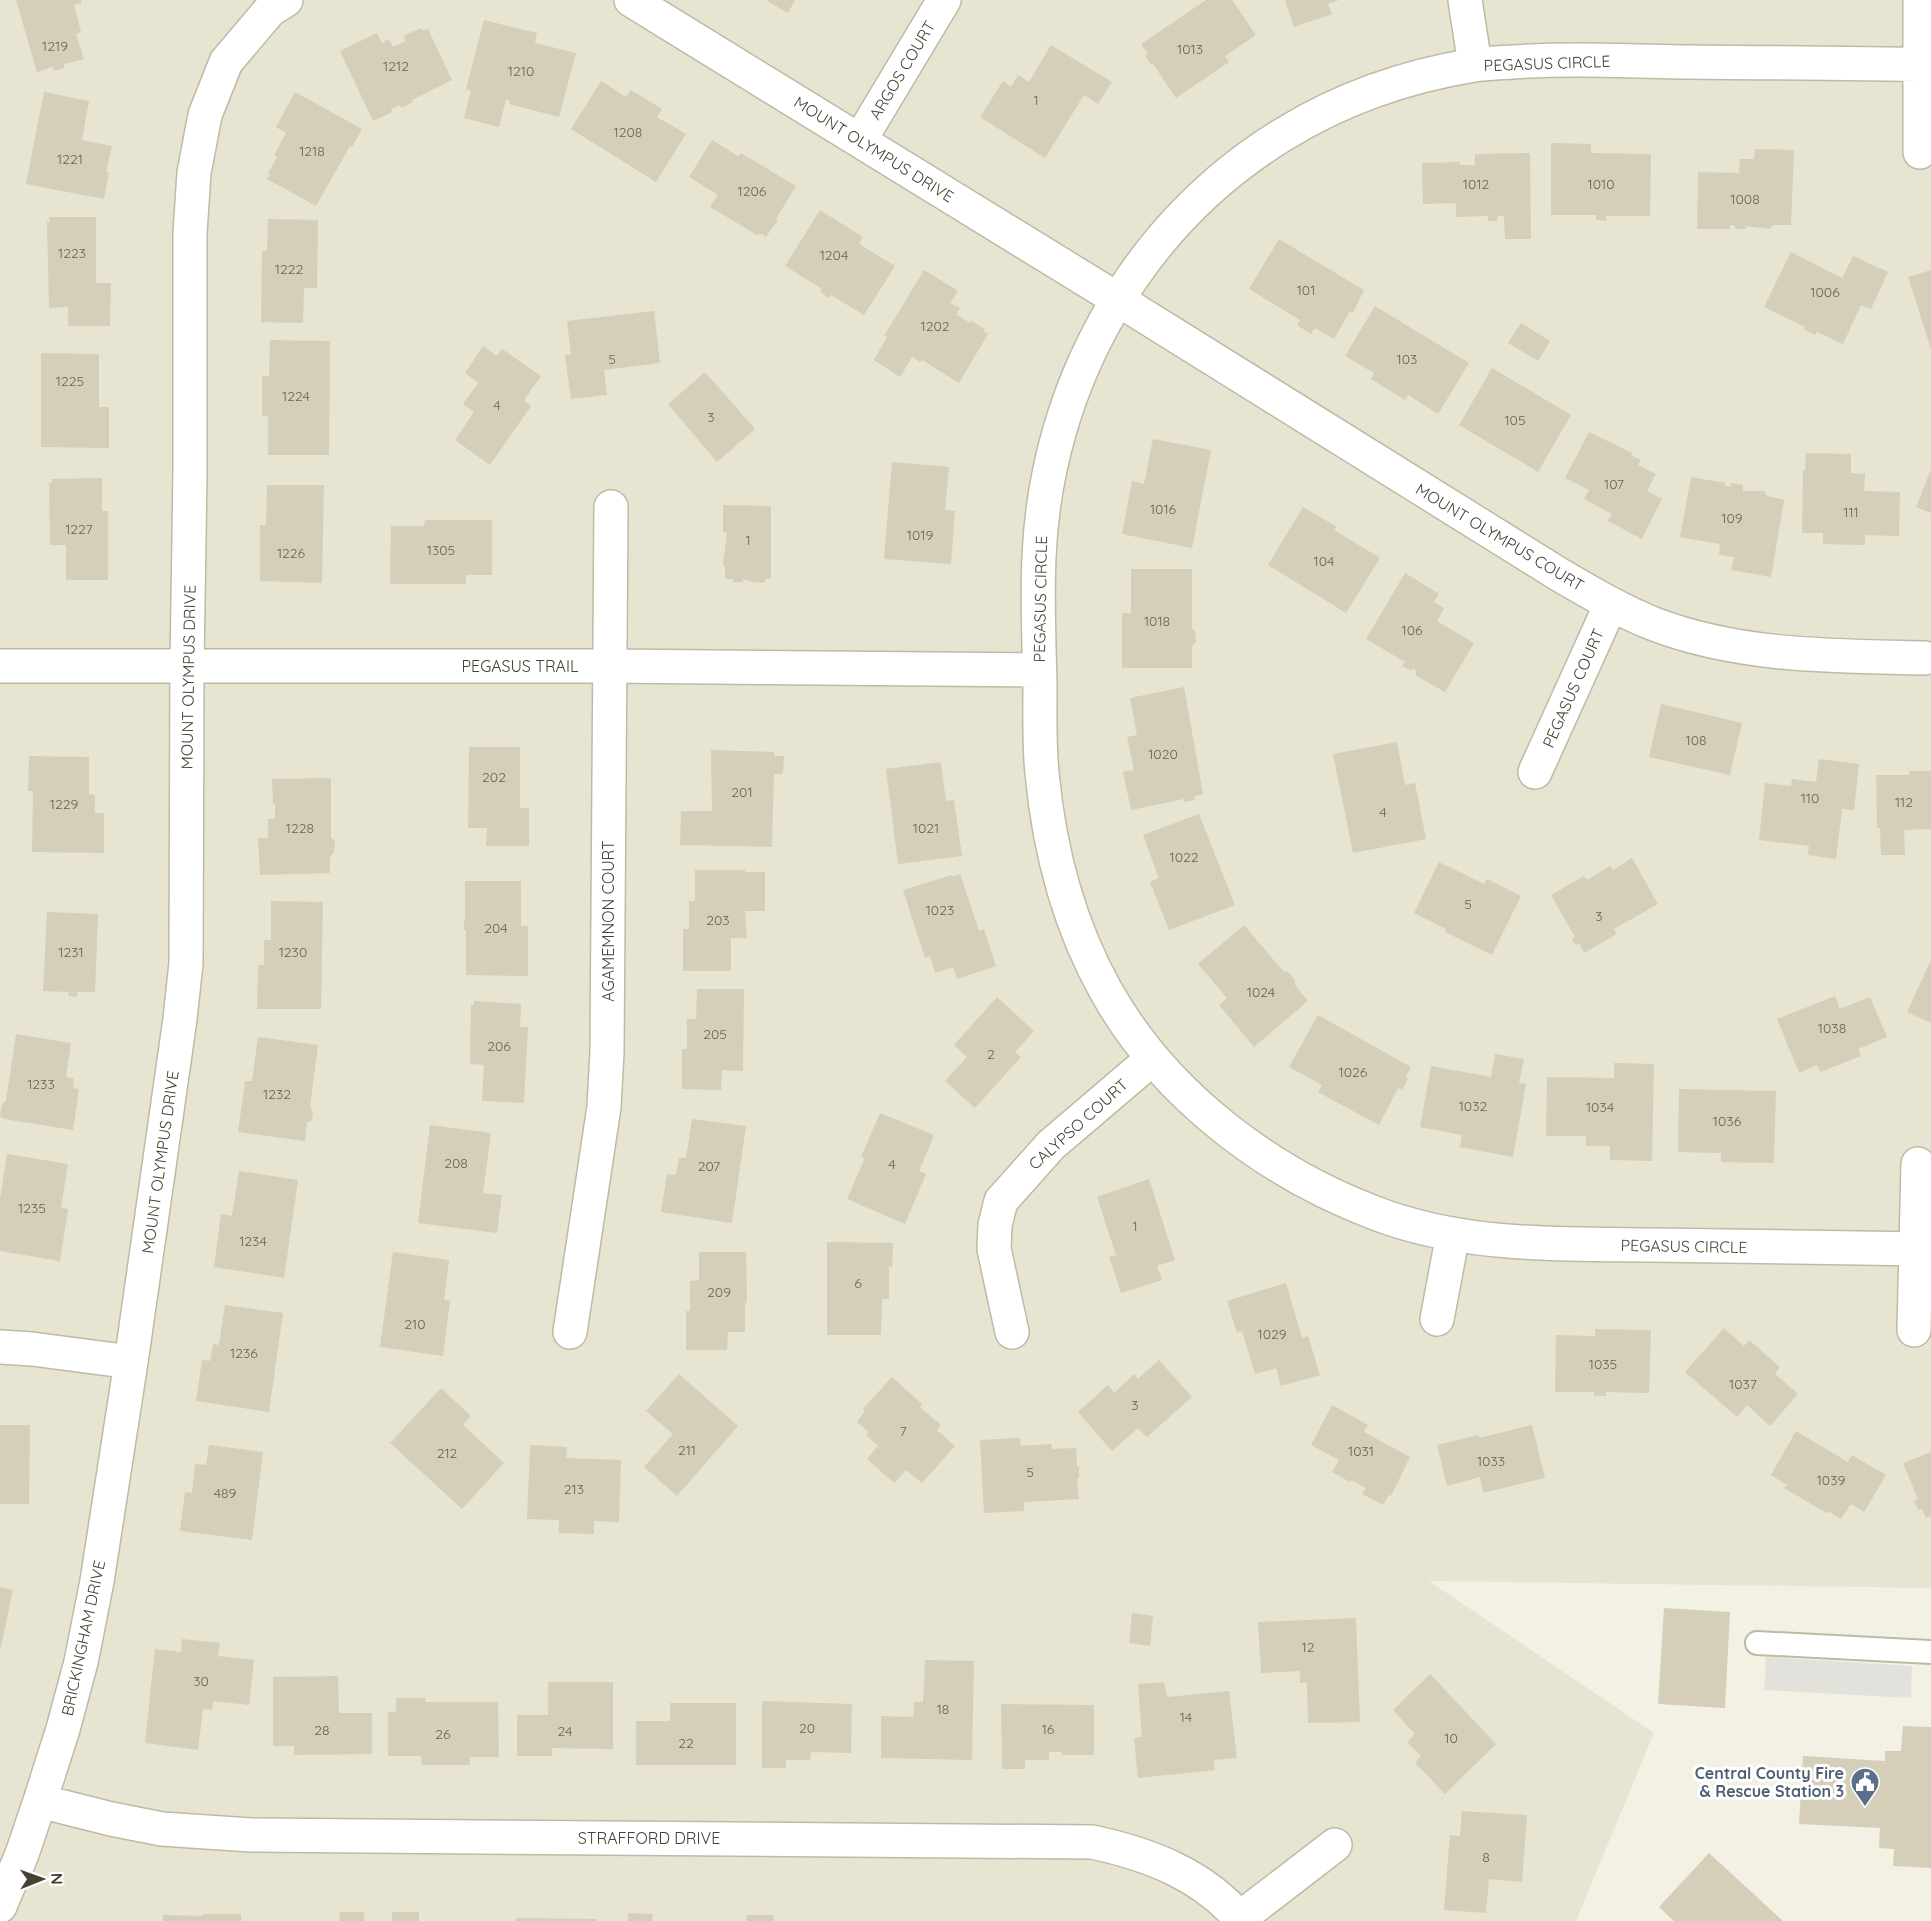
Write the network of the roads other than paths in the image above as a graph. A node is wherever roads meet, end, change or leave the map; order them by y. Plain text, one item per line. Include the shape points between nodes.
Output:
1 (631, 0) edge
2 (944, 0) edge
3 (1465, 0) edge
4 (1920, 0) edge
5 (272, 3) edge
6 (1475, 65) junction
7 (1925, 65) edge
8 (860, 140) junction
9 (1920, 152) dead end
10 (1117, 299) junction
11 (611, 507) dead end
12 (1611, 604) junction
13 (1925, 658) dead end
14 (0, 666) edge
15 (187, 666) junction
16 (609, 666) junction
17 (1039, 670) junction
18 (1535, 772) dead end
19 (1152, 1059) junction
20 (1918, 1164) dead end
21 (1453, 1234) junction
22 (1923, 1249) edge
23 (1437, 1319) dead end
24 (1914, 1330) dead end
25 (570, 1332) dead end
26 (1012, 1332) dead end
27 (0, 1347) edge
28 (131, 1362) junction
29 (1757, 1643) dead end
30 (1931, 1652) edge
31 (40, 1801) junction
32 (1335, 1845) dead end
33 (0, 1906) edge
34 (1241, 1920) edge

1 - 8 street, MOUNT OLYMPUS DRIVE
2 - 8 street, ARGOS COURT
3 - 6 street
4 - 7 street
5 - 15 street, MOUNT OLYMPUS DRIVE via 226,62 205,115 194,173 190,233
6 - 7 street, PEGASUS CIRCLE via 1542,60
6 - 10 street, PEGASUS CIRCLE via 1373,91 1285,133 1239,164 1196,202
7 - 9 street
8 - 10 street, MOUNT OLYMPUS DRIVE
10 - 12 street, MOUNT OLYMPUS COURT
10 - 17 street, PEGASUS CIRCLE via 1066,405 1053,451 1039,555
11 - 16 street, AGAMEMNON COURT
12 - 13 street, MOUNT OLYMPUS COURT via 1654,624 1779,653
12 - 18 street, PEGASUS COURT
14 - 15 street, PEGASUS TRAIL
15 - 16 street, PEGASUS TRAIL
15 - 28 street, MOUNT OLYMPUS DRIVE via 186,963
16 - 17 street, PEGASUS TRAIL
16 - 25 street, AGAMEMNON COURT via 607,1063 604,1107
17 - 19 street, PEGASUS CIRCLE via 1041,767 1049,828 1063,887 1105,990
19 - 21 street, PEGASUS CIRCLE via 1194,1101 1275,1164 1375,1214
19 - 26 street, CALYPSO COURT via 1051,1145 1000,1201 994,1249
20 - 22 street
21 - 22 street, PEGASUS CIRCLE via 1563,1244
21 - 23 street
22 - 24 street
27 - 28 street
28 - 31 street, BRICKINGHAM DRIVE via 81,1662
29 - 30 lane
31 - 33 street, BRICKINGHAM DRIVE
31 - 34 street, STRAFFORD DRIVE via 162,1829 251,1835 1092,1842 1131,1850 1170,1866 1229,1905
32 - 34 street, STRAFFORD DRIVE

